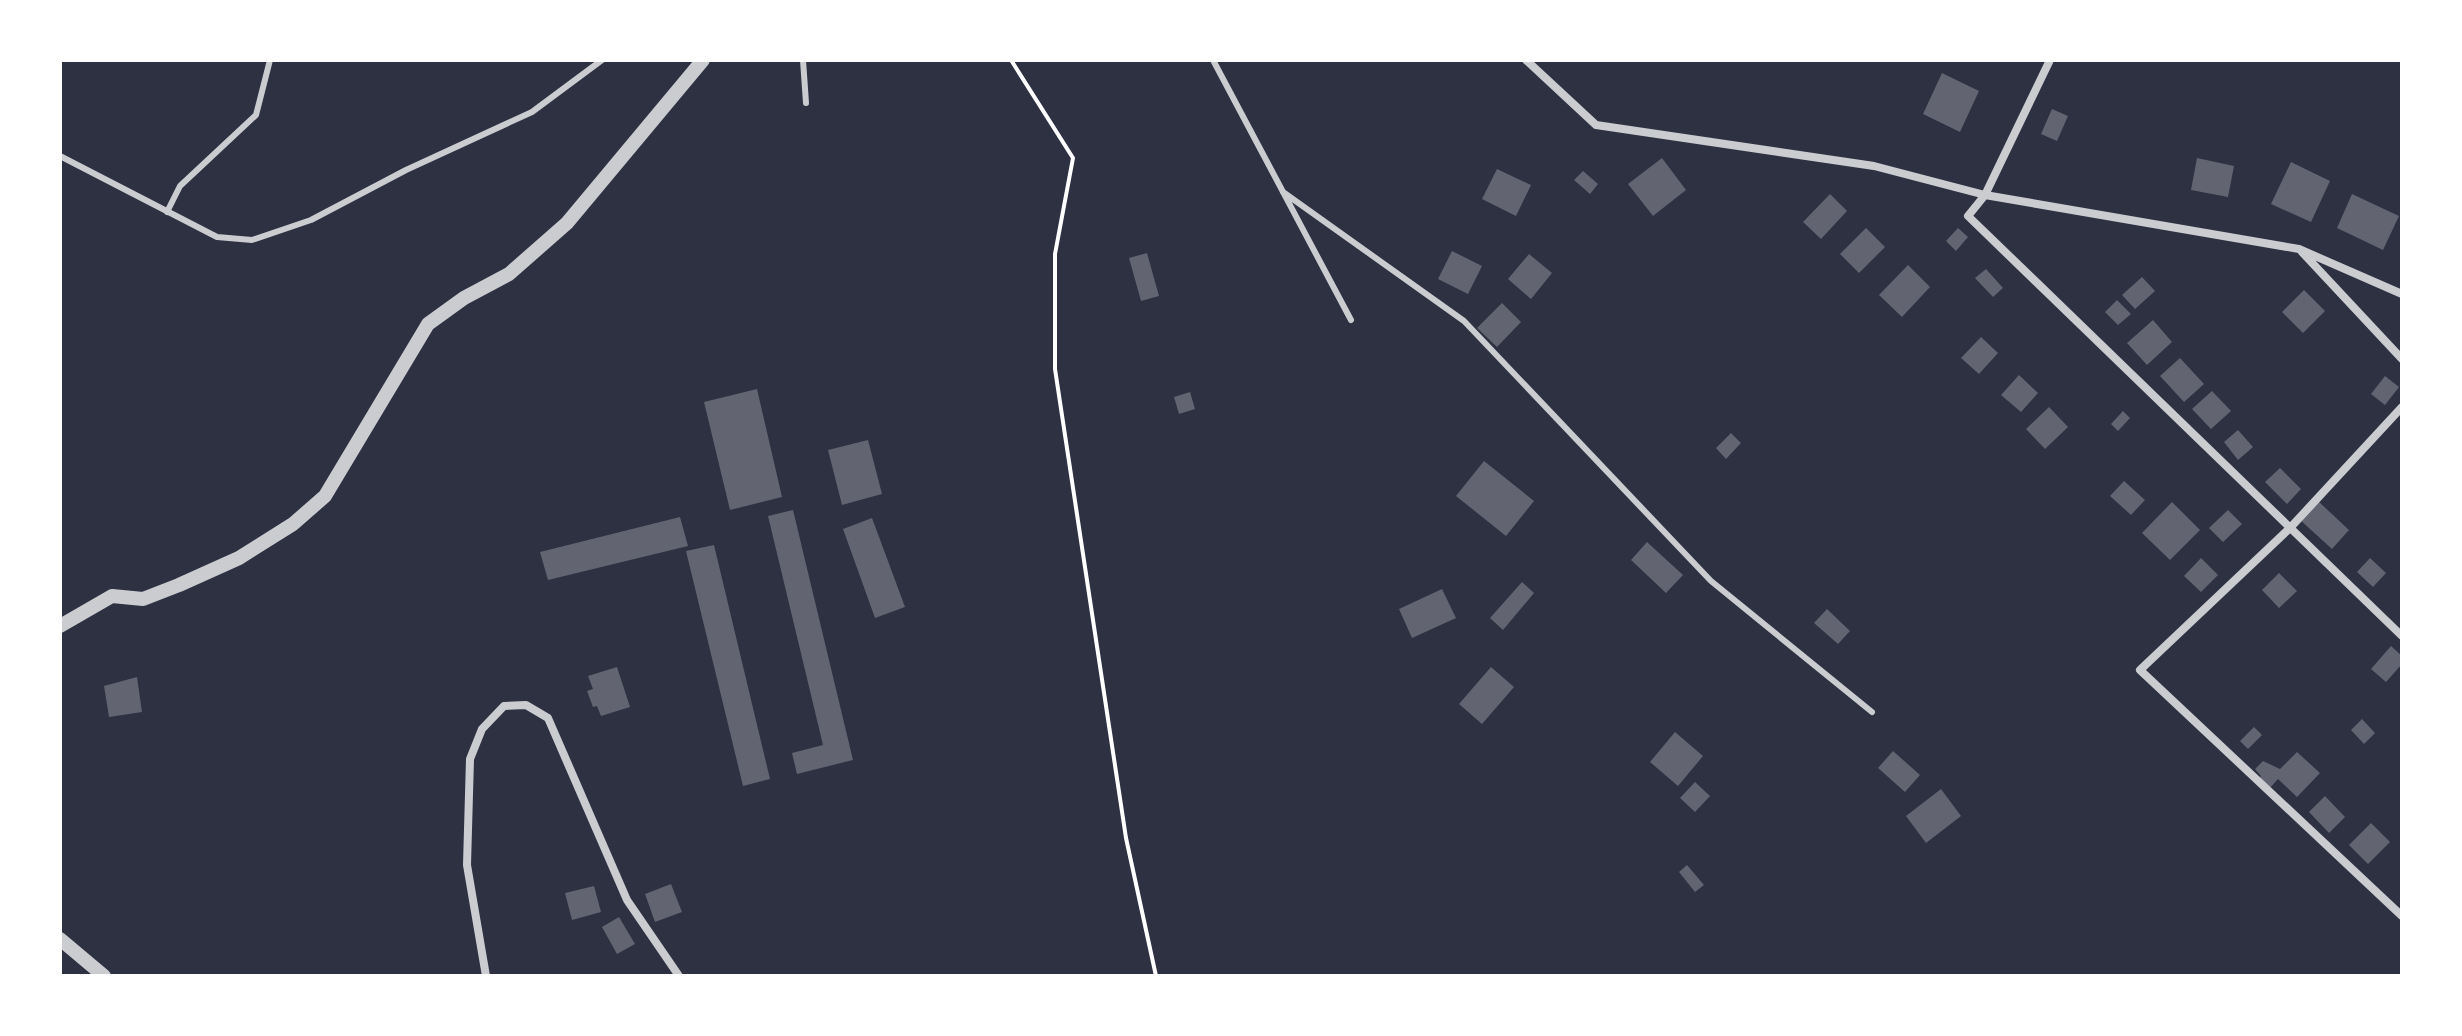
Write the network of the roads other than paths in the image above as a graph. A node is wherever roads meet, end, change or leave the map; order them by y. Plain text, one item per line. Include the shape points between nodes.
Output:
1 (270, 60) edge
2 (602, 60) edge
3 (703, 60) edge
4 (803, 60) edge
5 (1213, 60) edge
6 (1526, 60) edge
7 (2050, 60) edge
8 (806, 103) dead end
9 (60, 156) edge
10 (1283, 192) junction
11 (1985, 195) junction
12 (167, 212) junction
13 (2299, 249) junction
14 (2402, 294) edge
15 (1351, 320) dead end
16 (2402, 359) edge
17 (2402, 407) edge
18 (2290, 528) junction
19 (60, 626) edge
20 (2402, 636) edge
21 (1872, 712) dead end
22 (2402, 916) edge
23 (60, 939) edge
24 (104, 976) edge
25 (486, 976) edge
26 (679, 976) edge

1 - 12 lane via 256,115 180,186
2 - 12 lane via 532,112 283,231 252,240 217,237
3 - 19 street via 567,223 509,274 428,324 325,496 239,558 143,599 112,596
4 - 8 lane
5 - 10 lane
6 - 11 street via 1596,125 1874,166
7 - 11 street
9 - 12 lane
10 - 15 lane
10 - 21 lane via 1464,321 1711,581
11 - 13 street
11 - 18 street via 1968,216
13 - 14 street
13 - 16 street
17 - 18 street
18 - 20 street
18 - 22 street via 2140,670
23 - 24 street
25 - 26 street via 467,865 470,759 482,729 504,706 526,705 548,718 627,900

